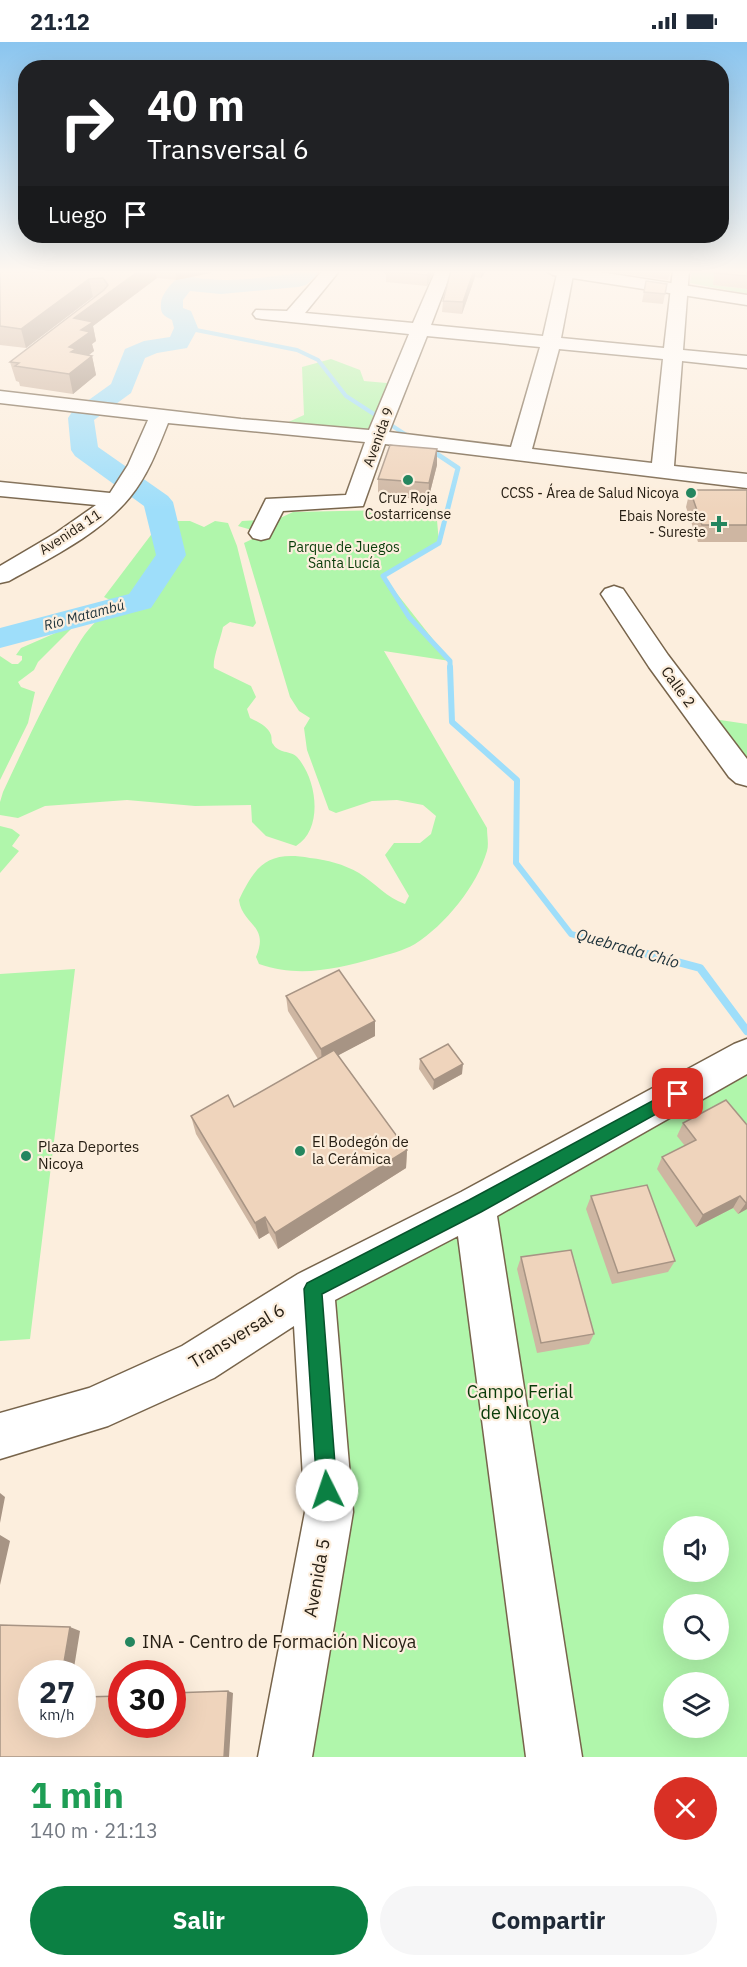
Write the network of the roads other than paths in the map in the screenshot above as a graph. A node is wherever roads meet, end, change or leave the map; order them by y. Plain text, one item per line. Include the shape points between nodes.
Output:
1 (411, 350) edge
2 (549, 350) edge
3 (628, 350) edge
4 (672, 350) edge
5 (672, 354) junction
6 (747, 362) edge
7 (0, 397) edge
8 (161, 414) junction
9 (377, 437) junction
10 (520, 454) junction
11 (663, 472) junction
12 (747, 481) edge
13 (0, 489) edge
14 (124, 489) junction
15 (261, 533) dead end
16 (0, 576) edge
17 (614, 594) dead end
18 (747, 776) edge
19 (747, 1055) edge
20 (475, 1206) junction
21 (313, 1289) junction
22 (0, 1436) edge
23 (285, 1757) edge
24 (555, 1757) edge

1 - 9 street, Avenida 9
2 - 10 street
3 - 5 street
4 - 5 street
5 - 6 street
5 - 11 street
7 - 8 street
8 - 9 street
8 - 14 street, Avenida 11
9 - 10 street
9 - 15 street, Avenida 9 via 355,501 274,504
10 - 11 street
11 - 12 street
13 - 14 street
14 - 16 street, Avenida 11 via 98,516
17 - 18 street, Calle 2 via 635,629
19 - 20 street, Transversal 6
20 - 21 street, Transversal 6
20 - 24 street
21 - 22 street, Transversal 6 via 198,1362 92,1410
21 - 23 street, Avenida 5 via 329,1512

